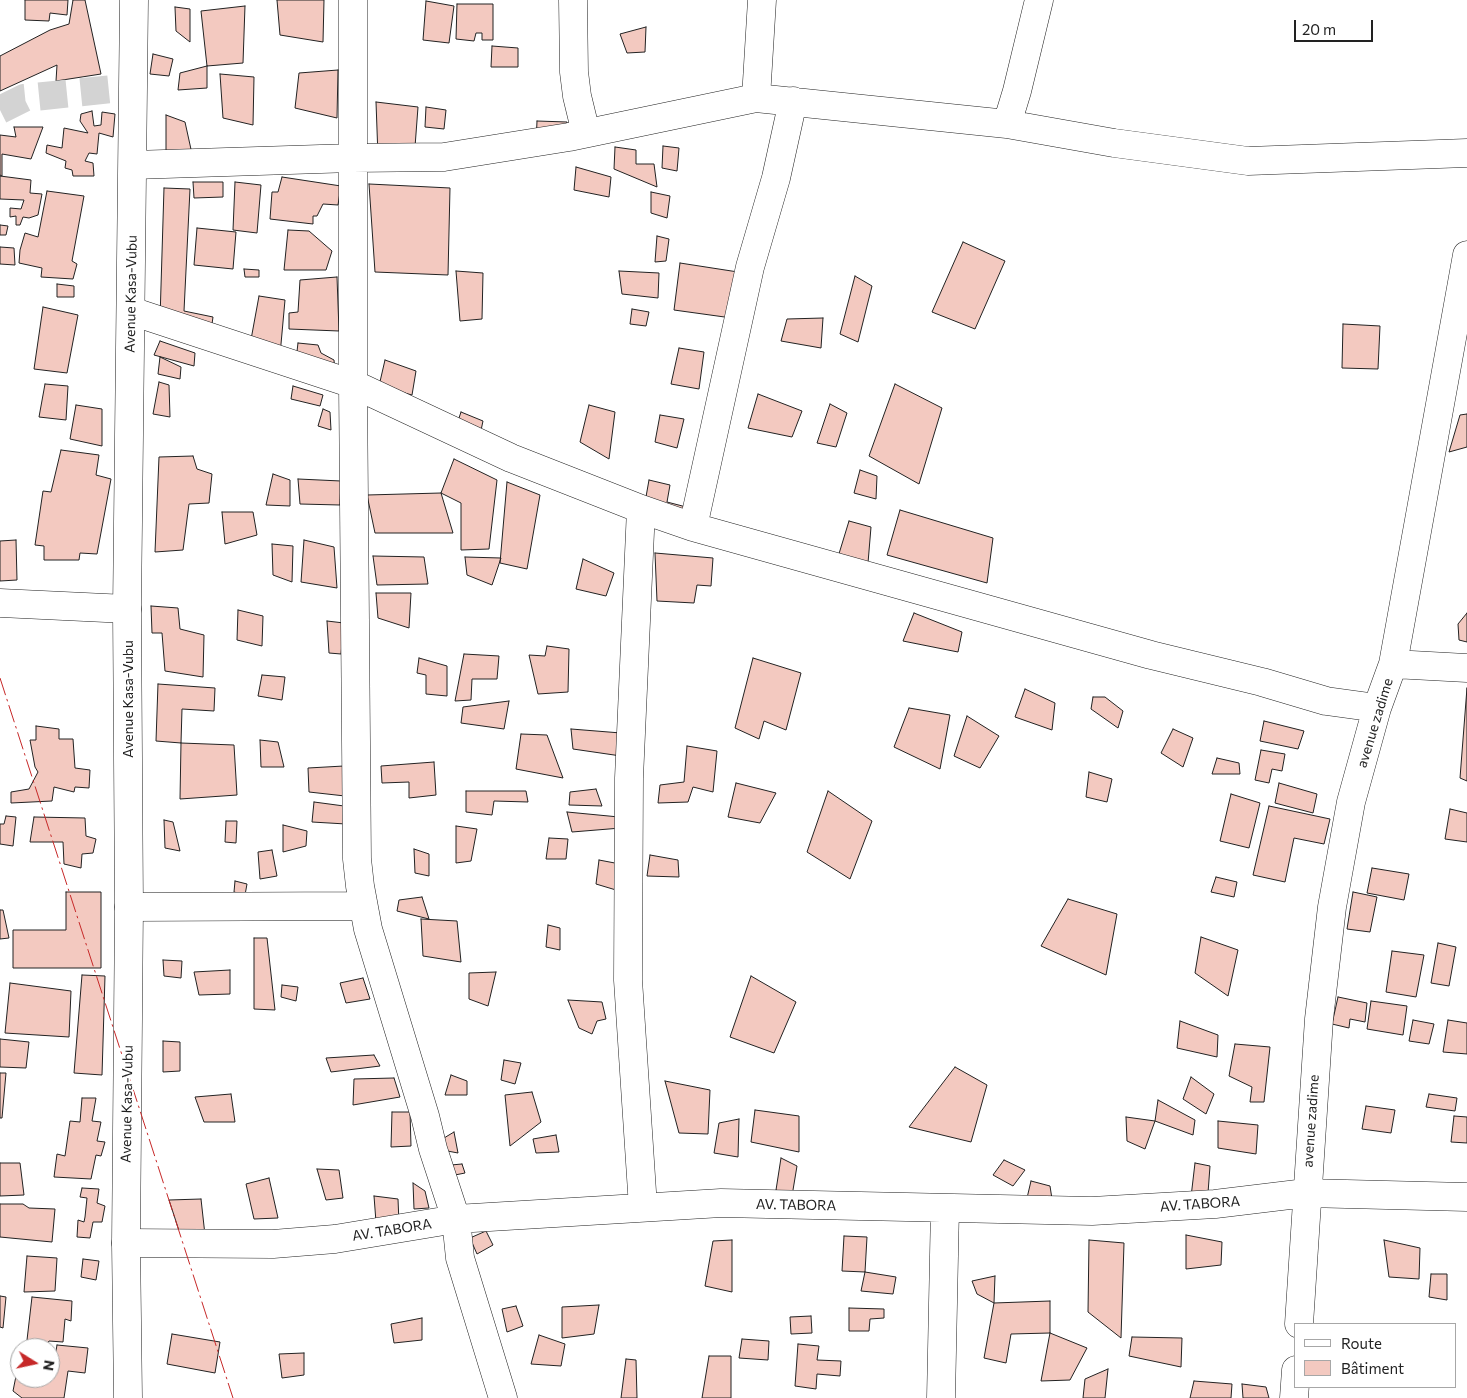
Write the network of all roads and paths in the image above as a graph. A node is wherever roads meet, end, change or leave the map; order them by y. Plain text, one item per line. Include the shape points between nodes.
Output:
1 (134, 0) edge
2 (353, 0) edge
3 (573, 0) edge
4 (762, 0) edge
5 (1039, 0) edge
6 (756, 98) junction
7 (793, 101) junction
8 (1007, 124) junction
9 (586, 133) junction
10 (1467, 153) edge
11 (352, 158) junction
12 (133, 165) junction
13 (1467, 255) edge
14 (131, 311) junction
15 (352, 384) junction
16 (641, 509) junction
17 (693, 527) junction
18 (0, 602) edge
19 (127, 609) junction
20 (1393, 664) junction
21 (1467, 668) edge
22 (1377, 708) junction
23 (363, 906) junction
24 (129, 907) junction
25 (1306, 1193) junction
26 (1467, 1197) edge
27 (643, 1207) junction
28 (945, 1208) junction
29 (456, 1219) junction
30 (126, 1243) junction
31 (1298, 1323) edge
32 (128, 1398) edge
33 (503, 1398) edge
34 (941, 1398) edge

1 - 12 main road, Avenue Kasa-Vubu
2 - 11 main road
3 - 9 main road via 574,72
4 - 6 main road
5 - 8 main road
6 - 7 main road
6 - 9 main road
7 - 8 main road
7 - 17 main road via 776,178 750,268
8 - 10 main road via 1114,143 1248,161
9 - 11 main road via 444,157
11 - 12 main road
11 - 15 main road
12 - 14 main road, Avenue Kasa-Vubu
13 - 20 main road, avenue zadime
14 - 15 main road
14 - 19 main road, Avenue Kasa-Vubu
15 - 16 main road via 510,458
15 - 23 main road via 357,859
16 - 17 main road
16 - 27 main road via 629,778 628,980
17 - 22 main road via 1151,655 1326,701
18 - 19 main road
19 - 24 main road, Avenue Kasa-Vubu
20 - 21 main road
20 - 22 main road, avenue zadime
22 - 25 main road, avenue zadime via 1351,802 1332,907 1319,1019
23 - 24 main road
23 - 29 main road
24 - 30 main road, Avenue Kasa-Vubu
25 - 26 main road, AV. TABORA
25 - 28 main road, AV. TABORA via 1215,1204 1092,1211
25 - 31 main road, avenue zadime
27 - 28 main road, AV. TABORA via 721,1203
27 - 29 main road, AV. TABORA
28 - 34 main road
29 - 30 main road, AV. TABORA via 335,1239 274,1244
29 - 33 main road via 460,1258
30 - 32 main road, Avenue Kasa-Vubu

